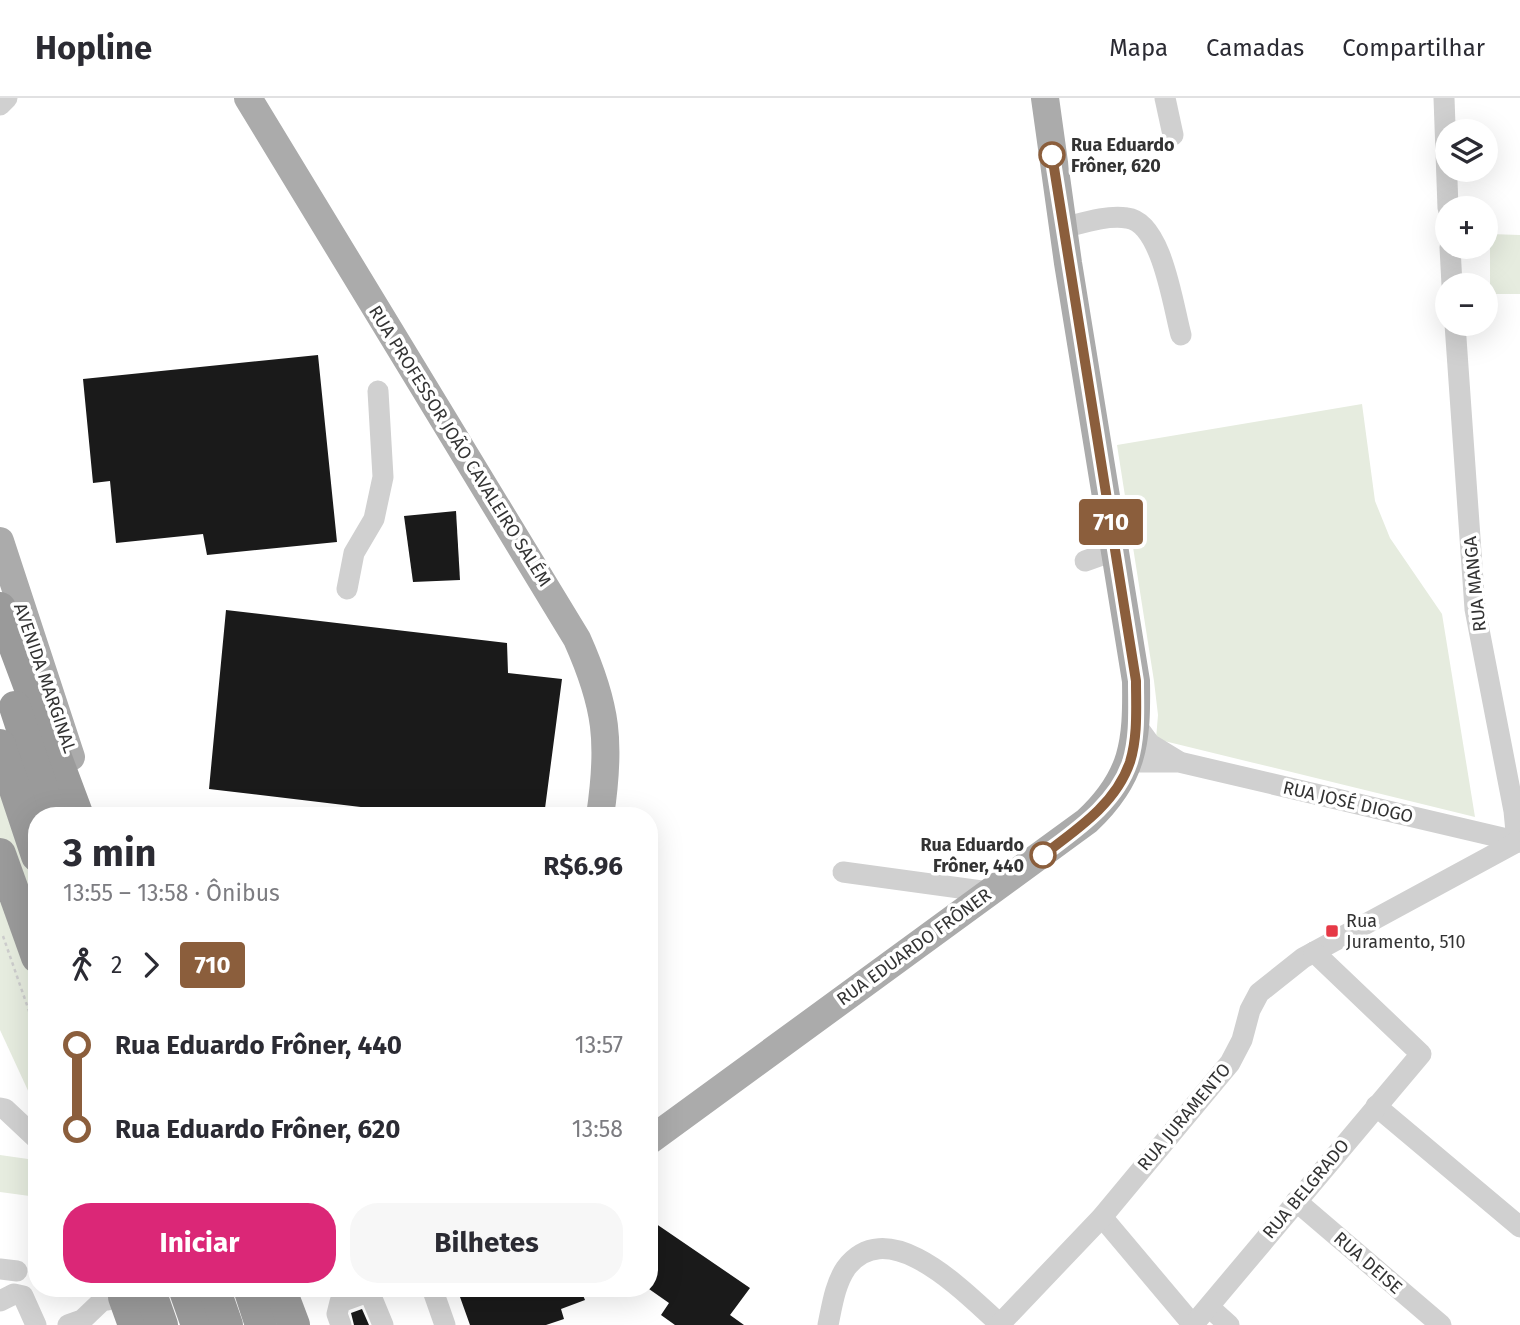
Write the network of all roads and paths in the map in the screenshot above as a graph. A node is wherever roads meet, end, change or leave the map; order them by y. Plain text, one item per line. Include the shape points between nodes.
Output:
1 (7, 98) edge
2 (248, 98) edge
3 (1045, 98) edge
4 (1165, 98) edge
5 (1444, 98) edge
6 (0, 105) edge
7 (1173, 135) dead end
8 (1448, 196) edge
9 (1063, 228) junction
10 (1181, 335) dead end
11 (1456, 336) edge
12 (378, 391) dead end
13 (0, 541) edge
14 (1116, 550) junction
15 (1085, 561) dead end
16 (346, 589) dead end
17 (0, 608) edge
18 (0, 661) edge
19 (1136, 725) junction
20 (0, 745) edge
21 (1130, 762) junction
22 (1179, 762) junction
23 (48, 807) edge
24 (75, 807) edge
25 (89, 807) edge
26 (601, 807) edge
27 (28, 829) edge
28 (1518, 842) edge
29 (0, 854) edge
30 (843, 872) dead end
31 (989, 892) junction
32 (0, 927) edge
33 (28, 932) edge
34 (1314, 952) junction
35 (28, 1008) edge
36 (1376, 1106) junction
37 (0, 1108) edge
38 (28, 1131) edge
39 (658, 1134) edge
40 (1296, 1201) junction
41 (1102, 1217) junction
42 (1520, 1227) edge
43 (187, 1297) edge
44 (217, 1297) edge
45 (265, 1297) edge
46 (354, 1297) edge
47 (370, 1297) edge
48 (435, 1297) edge
49 (123, 1298) edge
50 (0, 1301) edge
51 (1209, 1307) junction
52 (284, 1308) edge
53 (36, 1325) edge
54 (68, 1325) edge
55 (162, 1325) edge
56 (197, 1325) edge
57 (227, 1325) edge
58 (341, 1325) edge
59 (383, 1325) edge
60 (445, 1325) edge
61 (828, 1325) edge
62 (1000, 1325) edge
63 (1193, 1325) edge
64 (1229, 1325) edge
65 (1441, 1325) edge

1 - 6 street
2 - 26 main road, RUA PROFESSOR JOÃO CAVALEIRO SALÉM via 577,639 601,702 605,728
3 - 9 main road, RUA EDUARDO FRÔNER
4 - 7 street
5 - 8 street
9 - 10 street via 1111,218 1130,218 1144,225 1157,246
9 - 14 main road, RUA EDUARDO FRÔNER
11 - 28 street, RUA MANGA via 1475,609
12 - 16 street via 383,477 374,519 354,553
13 - 25 main road, AVENIDA MARGINAL
14 - 15 street
14 - 19 main road, RUA EDUARDO FRÔNER via 1136,681
17 - 24 highway
18 - 23 highway
19 - 21 main road, RUA EDUARDO FRÔNER
19 - 22 street, RUA JOSÉ DIOGO via 1150,744
20 - 27 highway
21 - 22 street, RUA JOSÉ DIOGO
21 - 31 main road, RUA EDUARDO FRÔNER via 1108,799 1087,821
22 - 28 street, RUA JOSÉ DIOGO
28 - 34 street, RUA JURAMENTO
29 - 33 highway
30 - 31 street
31 - 39 main road, RUA EDUARDO FRÔNER
32 - 35 path
34 - 36 street, RUA BELGRADO via 1421,1054
34 - 41 street, RUA JURAMENTO via 1259,993 1230,1063
36 - 40 street, RUA BELGRADO
36 - 42 street
37 - 38 street
40 - 51 street, RUA BELGRADO
40 - 65 street, RUA DEISE
41 - 62 street, RUA JURAMENTO
41 - 63 street
43 - 56 highway
44 - 57 highway
45 - 52 highway
46 - 58 street via 340,1302 337,1314
47 - 59 street
48 - 60 street
49 - 54 street
49 - 55 highway
50 - 53 street via 14,1294 23,1296
51 - 63 street, RUA BELGRADO
51 - 64 street
61 - 62 street via 847,1267 863,1254 885,1248 907,1253 935,1268

